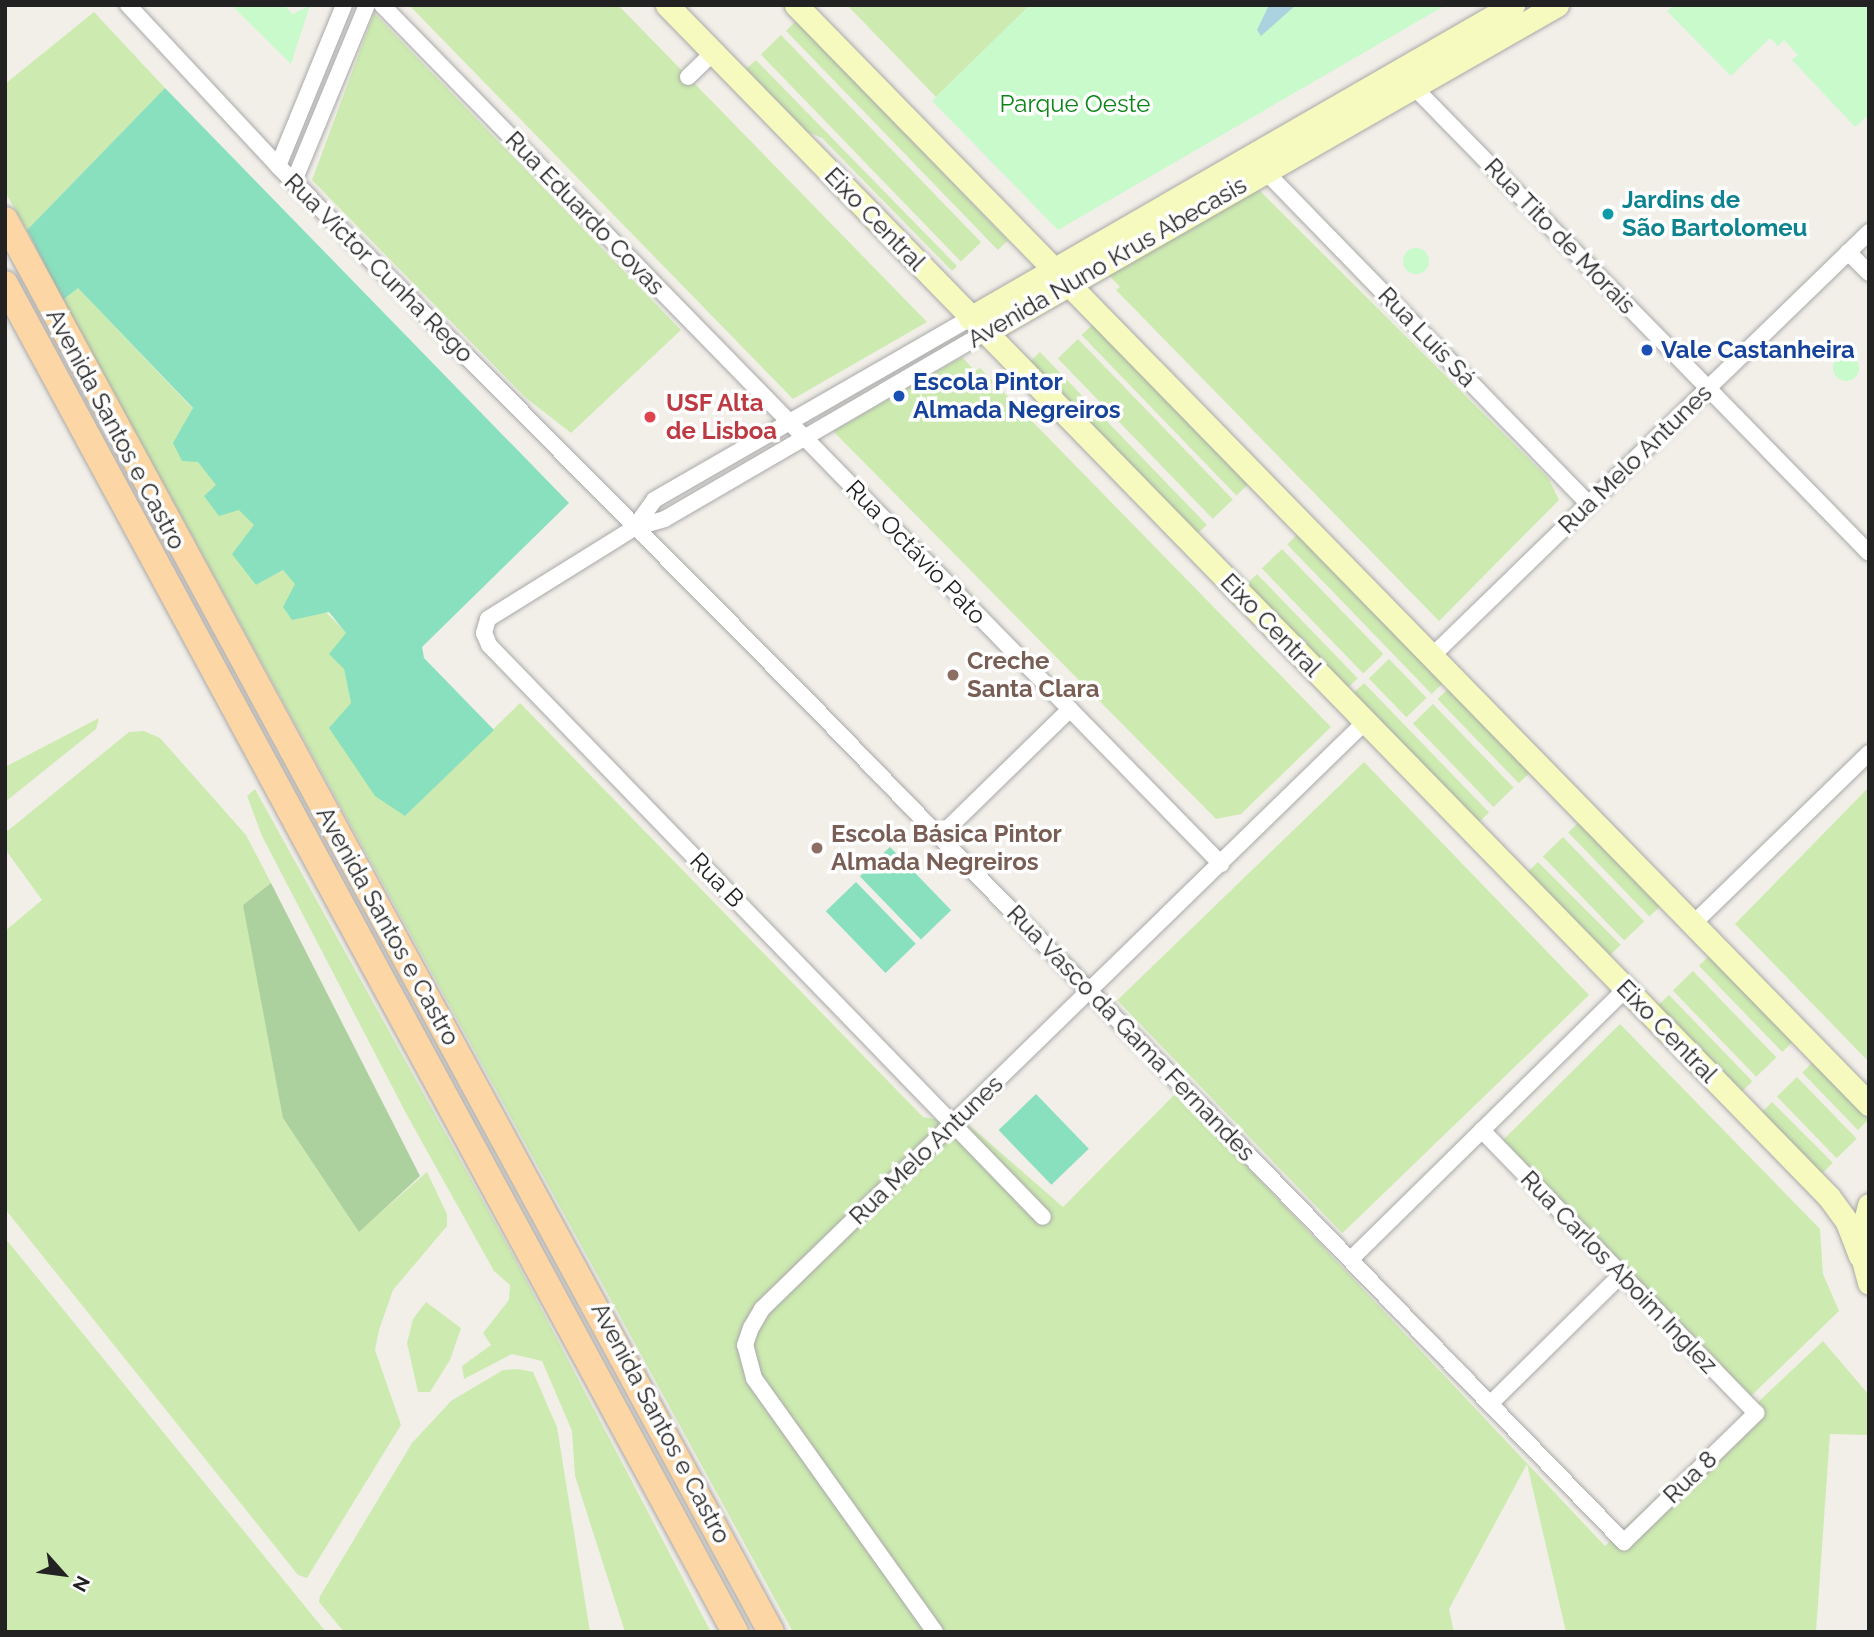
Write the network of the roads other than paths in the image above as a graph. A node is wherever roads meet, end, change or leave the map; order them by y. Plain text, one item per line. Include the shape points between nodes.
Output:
1 (128, 5) edge
2 (344, 5) edge
3 (367, 5) edge
4 (382, 5) edge
5 (667, 5) edge
6 (796, 5) edge
7 (1513, 5) edge
8 (1557, 5) edge
9 (713, 53) junction
10 (1398, 70) junction
11 (688, 77) dead end
12 (1415, 88) junction
13 (278, 166) junction
14 (1265, 171) junction
15 (294, 181) junction
16 (5, 220) edge
17 (1869, 232) edge
18 (1848, 252) junction
19 (1869, 273) edge
20 (1061, 277) junction
21 (5, 284) edge
22 (978, 325) junction
23 (1708, 387) junction
24 (788, 420) junction
25 (805, 438) junction
26 (1589, 505) junction
27 (634, 528) junction
28 (1869, 553) edge
29 (1432, 656) junction
30 (1070, 709) junction
31 (1366, 721) junction
32 (1869, 753) edge
33 (939, 837) junction
34 (1221, 864) junction
35 (1693, 924) junction
36 (1626, 989) junction
37 (1090, 991) junction
38 (1869, 1104) edge
39 (953, 1124) junction
40 (1482, 1130) junction
41 (1869, 1205) edge
42 (1043, 1217) dead end
43 (1860, 1256) junction
44 (1351, 1259) junction
45 (1621, 1275) junction
46 (1869, 1283) edge
47 (1490, 1404) junction
48 (1756, 1413) joint
49 (1624, 1542) joint
50 (735, 1632) edge
51 (771, 1632) edge
52 (934, 1632) edge

1 - 13 street, Rua Victor Cunha Rego
2 - 13 street
3 - 15 street
4 - 24 street, Rua Eduardo Covas
5 - 9 main road, Eixo Central
6 - 20 main road
7 - 10 main road, Avenida Nuno Krus Abecasis
8 - 12 main road, Avenida Nuno Krus Abecasis
9 - 11 street
9 - 22 main road, Eixo Central
10 - 12 street, Rua Tito de Morais
10 - 20 main road, Avenida Nuno Krus Abecasis
12 - 14 main road, Avenida Nuno Krus Abecasis
12 - 23 street, Rua Tito de Morais
13 - 15 street, Rua Victor Cunha Rego
14 - 20 main road, Avenida Nuno Krus Abecasis
14 - 26 street, Rua Luís Sá
15 - 27 street, Rua Victor Cunha Rego
16 - 51 main road, Avenida Santos e Castro
17 - 18 street, Rua Melo Antunes
18 - 19 street
18 - 23 street, Rua Melo Antunes
20 - 22 main road, Avenida Nuno Krus Abecasis
20 - 29 main road
21 - 50 main road, Avenida Santos e Castro
22 - 24 street, Avenida Nuno Krus Abecasis
22 - 25 street, Avenida Nuno Krus Abecasis
22 - 31 main road, Eixo Central
23 - 26 street, Rua Melo Antunes
23 - 28 street, Rua Tito de Morais
24 - 25 street, Rua Octávio Pato
24 - 27 street, Avenida Nuno Krus Abecasis via 654,500
25 - 27 street, Avenida Nuno Krus Abecasis via 665,519
25 - 30 street, Rua Octávio Pato
26 - 29 street, Rua Melo Antunes
27 - 33 street, Rua Vasco da Gama Fernandes
27 - 39 street, Rua B via 488,619 484,633
29 - 35 main road
30 - 33 street
30 - 34 street, Rua Octávio Pato
31 - 34 street, Rua Melo Antunes
31 - 36 main road, Eixo Central
32 - 35 street
33 - 37 street, Rua Vasco da Gama Fernandes
34 - 37 street, Rua Melo Antunes
35 - 38 main road
36 - 40 street
36 - 43 main road, Eixo Central via 1829,1197 1847,1222
37 - 39 street, Rua Melo Antunes
37 - 44 street, Rua Vasco da Gama Fernandes
39 - 42 street, Rua B
39 - 52 street, Rua Melo Antunes via 762,1309 746,1345 754,1378
40 - 44 street
40 - 45 street, Rua Carlos Aboim Inglez
41 - 43 main road via 1859,1233
43 - 46 main road, Eixo Central
44 - 47 street, Rua Vasco da Gama Fernandes
45 - 47 street
45 - 48 street, Rua Carlos Aboim Inglez
47 - 49 street, Rua Vasco da Gama Fernandes
48 - 49 street, Rua 8

